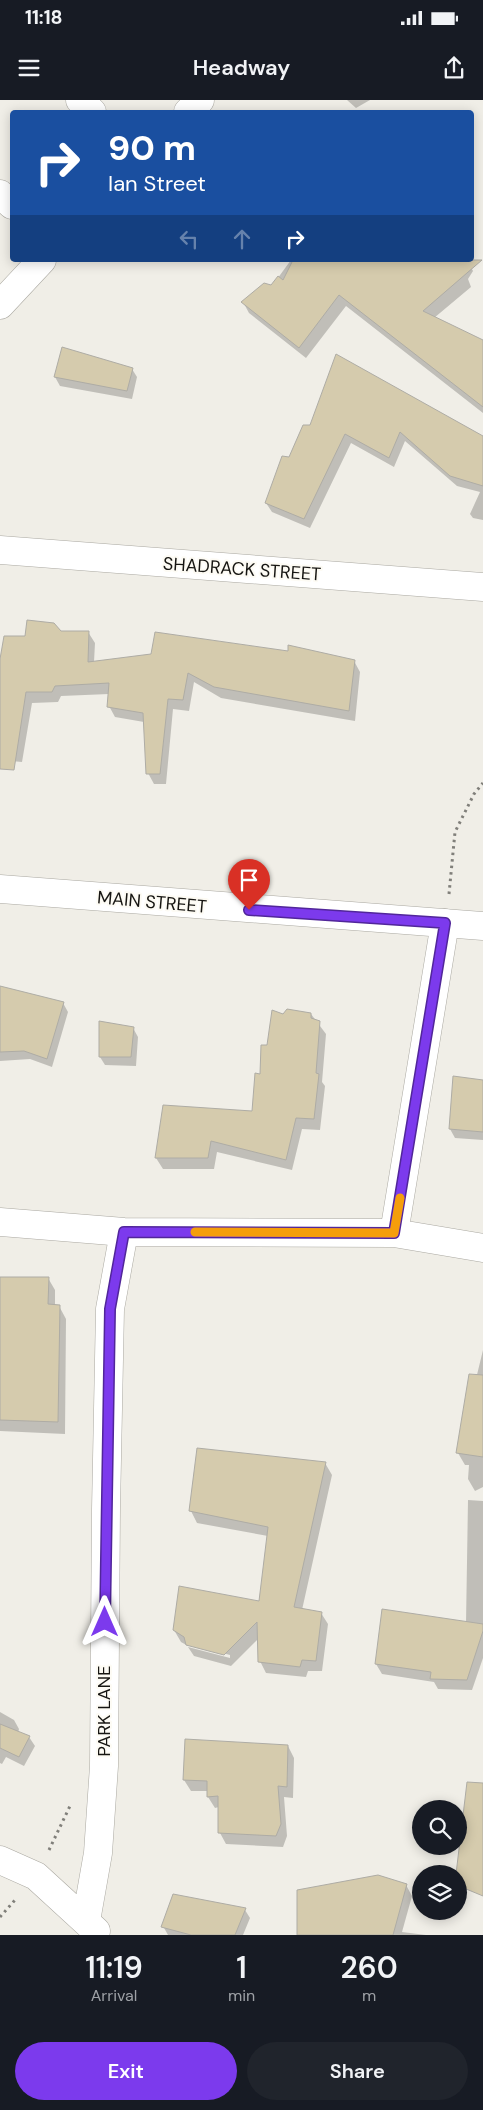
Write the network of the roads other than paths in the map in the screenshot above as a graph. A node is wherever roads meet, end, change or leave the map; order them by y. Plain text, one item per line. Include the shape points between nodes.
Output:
1 (80, 100) edge
2 (200, 100) edge
3 (90, 110) edge
4 (190, 110) edge
5 (0, 194) edge
6 (10, 203) edge
7 (40, 262) edge
8 (0, 305) edge
9 (0, 550) edge
10 (483, 588) edge
11 (0, 889) edge
12 (445, 923) junction
13 (483, 926) edge
14 (0, 1222) edge
15 (124, 1232) junction
16 (394, 1233) junction
17 (483, 1248) edge
18 (0, 1860) edge
19 (93, 1928) edge

1 - 3 street
2 - 4 street
5 - 6 street
7 - 8 street
9 - 10 street, SHADRACK STREET
11 - 12 street, MAIN STREET
12 - 13 street, MAIN STREET
12 - 16 street
14 - 15 street
15 - 16 street
15 - 19 street, PARK LANE via 110,1309 104,1766
16 - 17 street
18 - 19 street via 36,1876

